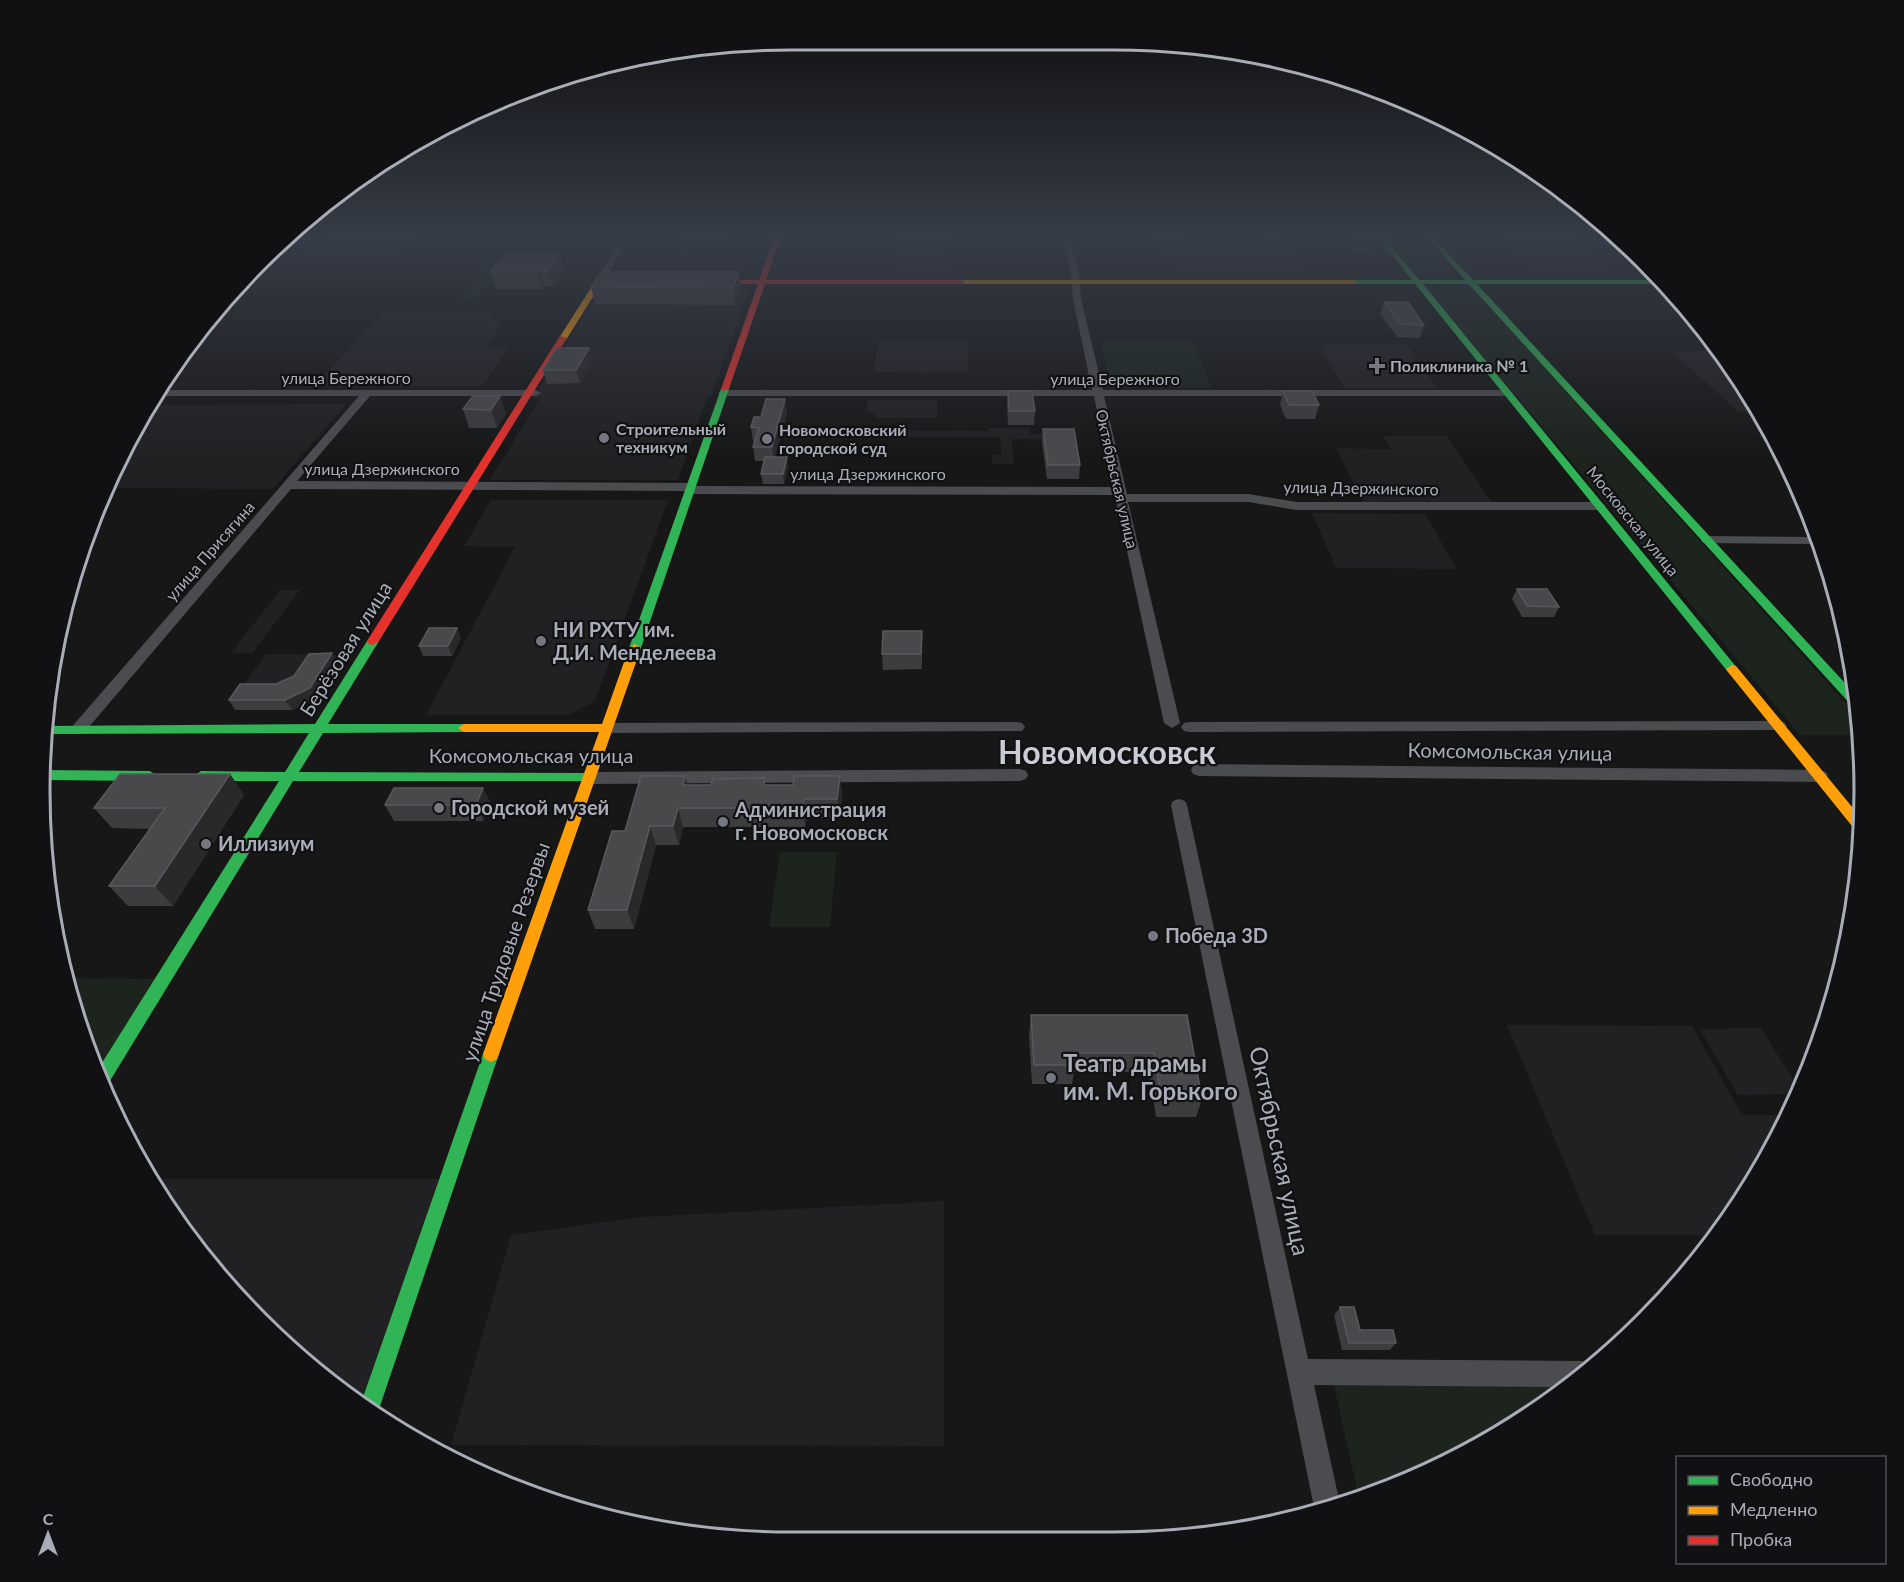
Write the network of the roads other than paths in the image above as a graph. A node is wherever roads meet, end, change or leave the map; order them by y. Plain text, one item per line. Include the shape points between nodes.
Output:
1 (582, 310) edge
2 (753, 310) edge
3 (1079, 310) edge
4 (1440, 310) edge
5 (1496, 310) edge
6 (165, 393) edge
7 (367, 393) junction
8 (532, 393) junction
9 (723, 393) junction
10 (1508, 393) junction
11 (1098, 394) junction
12 (290, 485) junction
13 (470, 485) junction
14 (689, 488) junction
15 (1121, 494) junction
16 (1600, 506) junction
17 (1707, 540) junction
18 (1811, 541) edge
19 (1848, 694) edge
20 (1172, 723) dead end
21 (1779, 726) junction
22 (321, 727) junction
23 (1189, 727) dead end
24 (606, 728) junction
25 (1017, 728) dead end
26 (52, 730) edge
27 (77, 730) junction
28 (1199, 770) dead end
29 (50, 775) edge
30 (1020, 775) dead end
31 (166, 776) edge
32 (188, 776) edge
33 (291, 776) junction
34 (1820, 776) junction
35 (589, 778) junction
36 (1179, 805) dead end
37 (1853, 817) edge
38 (105, 1073) edge
39 (1298, 1372) junction
40 (1570, 1374) edge
41 (372, 1402) edge
42 (1325, 1501) edge

1 - 8 street, Берёзовая улица
2 - 9 street, улица Трудовые Резервы
3 - 11 street, Октябрьская улица
4 - 10 street, Московская улица
5 - 17 street, Московская улица
6 - 7 street, улица Бережного
7 - 8 street, улица Бережного
7 - 12 street, улица Присягина
8 - 13 street, Берёзовая улица
9 - 11 street, улица Бережного
9 - 14 street, улица Трудовые Резервы
10 - 11 street, улица Бережного
10 - 16 street, Московская улица
11 - 15 street, Октябрьская улица
12 - 13 street, улица Дзержинского
12 - 27 street, улица Присягина
13 - 14 street, улица Дзержинского
13 - 22 street, Берёзовая улица
14 - 15 street, улица Дзержинского
14 - 24 street, улица Трудовые Резервы
15 - 16 street, улица Дзержинского via 1249,498 1296,506
15 - 20 street, Октябрьская улица
16 - 21 street, Московская улица
17 - 18 street
17 - 19 street, Московская улица
21 - 23 street, Комсомольская улица
21 - 34 street, Московская улица
22 - 24 street, Комсомольская улица
22 - 27 street, Комсомольская улица
22 - 33 street, Берёзовая улица
24 - 25 street, Комсомольская улица
24 - 35 street, улица Трудовые Резервы
26 - 27 street, Комсомольская улица
28 - 34 street, Комсомольская улица
29 - 31 street
30 - 35 street, Комсомольская улица
32 - 33 street, Комсомольская улица
33 - 35 street, Комсомольская улица
33 - 38 street, Берёзовая улица
34 - 37 street, Московская улица
35 - 41 street, улица Трудовые Резервы
36 - 39 street, Октябрьская улица
39 - 40 street
39 - 42 street, Октябрьская улица

